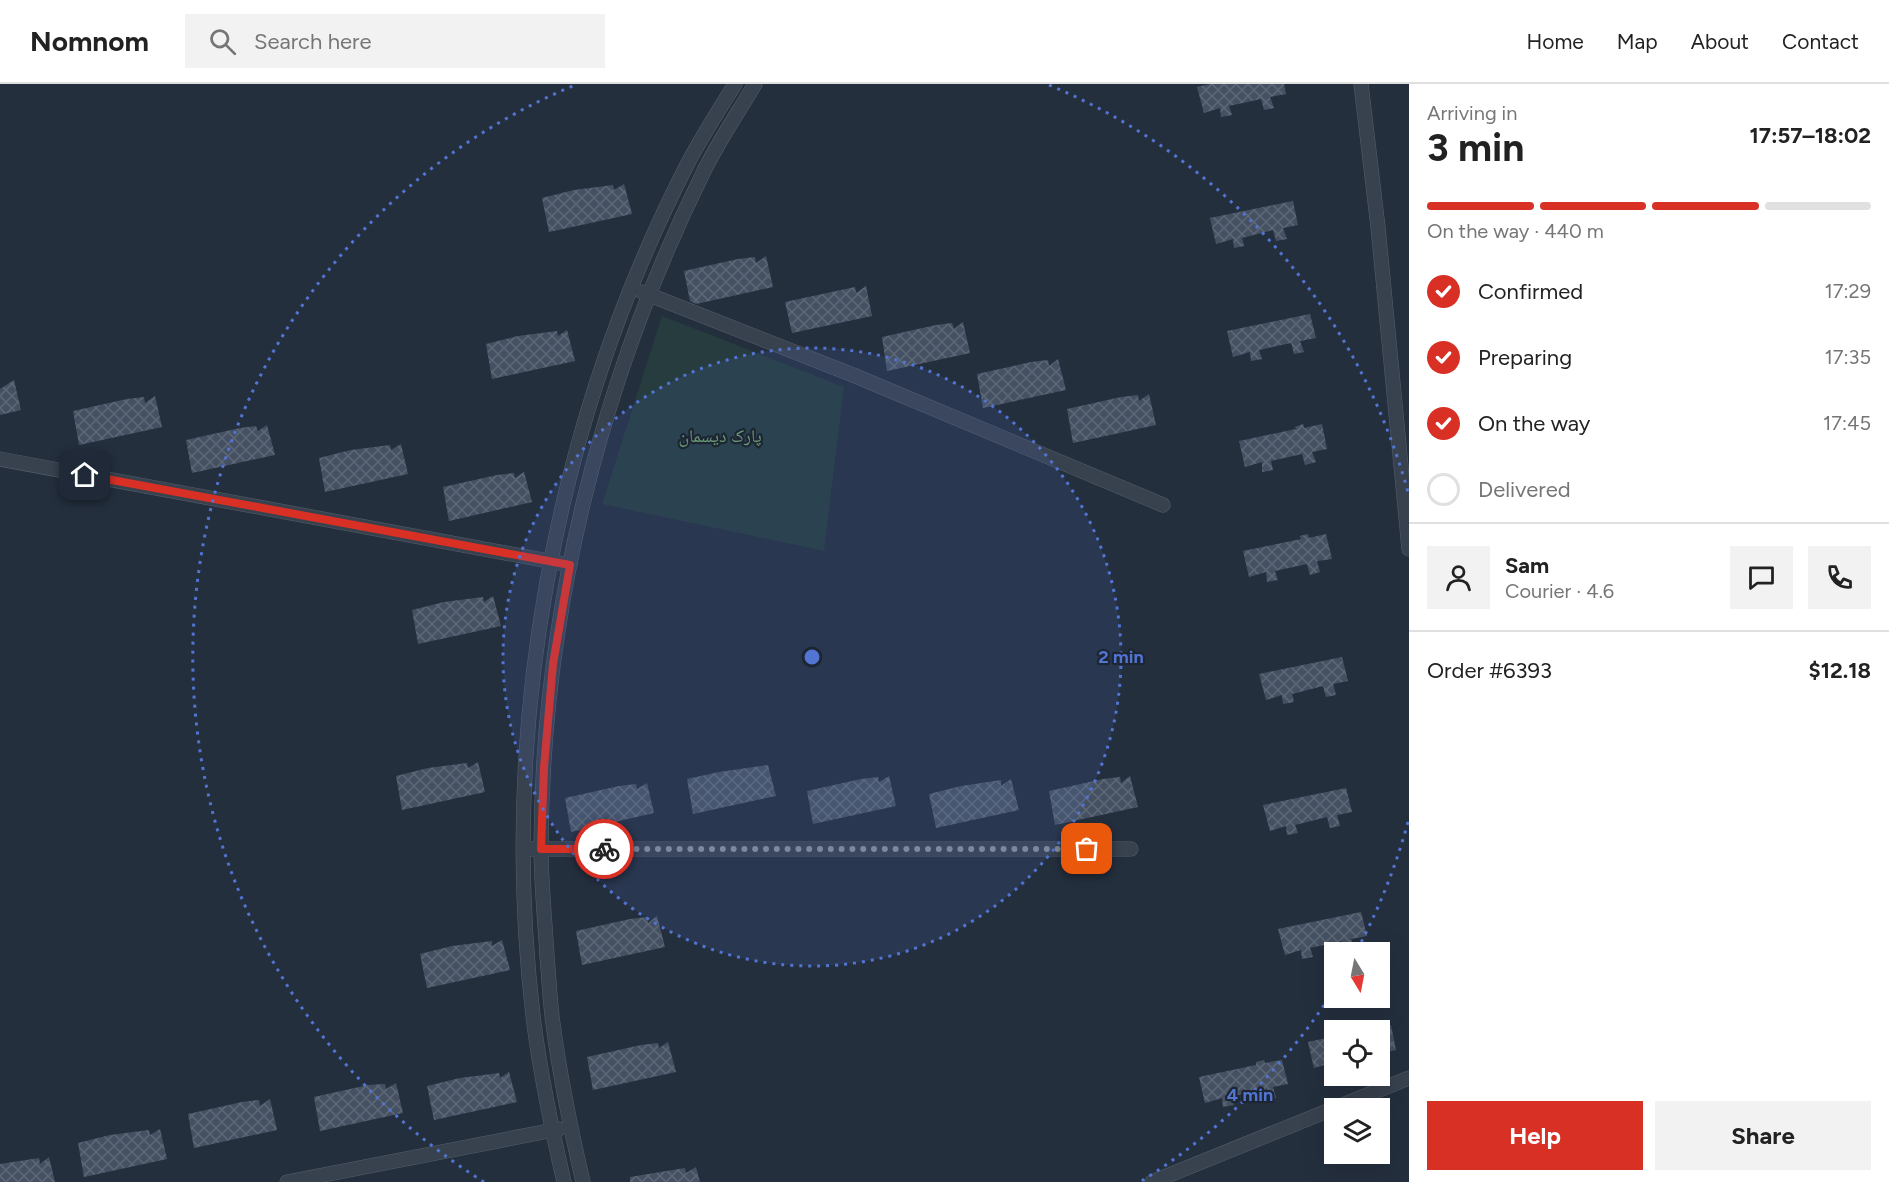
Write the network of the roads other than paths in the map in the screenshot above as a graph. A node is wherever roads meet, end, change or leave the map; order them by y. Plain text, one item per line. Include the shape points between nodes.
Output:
1 (735, 84) edge
2 (755, 84) edge
3 (1361, 84) edge
4 (632, 286) junction
5 (648, 296) junction
6 (0, 459) edge
7 (1163, 506) dead end
8 (1409, 549) edge
9 (550, 563) junction
10 (570, 565) junction
11 (524, 849) junction
12 (541, 849) junction
13 (1131, 849) dead end
14 (1409, 1078) edge
15 (570, 1127) junction
16 (552, 1130) junction
17 (287, 1182) edge
18 (564, 1182) edge
19 (583, 1182) edge
20 (1152, 1182) edge

1 - 4 street via 689,162
2 - 5 street via 704,171
3 - 8 street
4 - 5 street
4 - 9 street via 594,389
5 - 7 street via 853,375
5 - 10 street via 593,462
6 - 9 street
9 - 10 street
9 - 11 street via 533,671 525,765
10 - 12 street via 553,664
11 - 12 street
11 - 16 street via 534,1025
12 - 13 street
12 - 15 street via 553,1023
14 - 20 street
15 - 16 street
15 - 19 street
16 - 17 street
16 - 18 street

